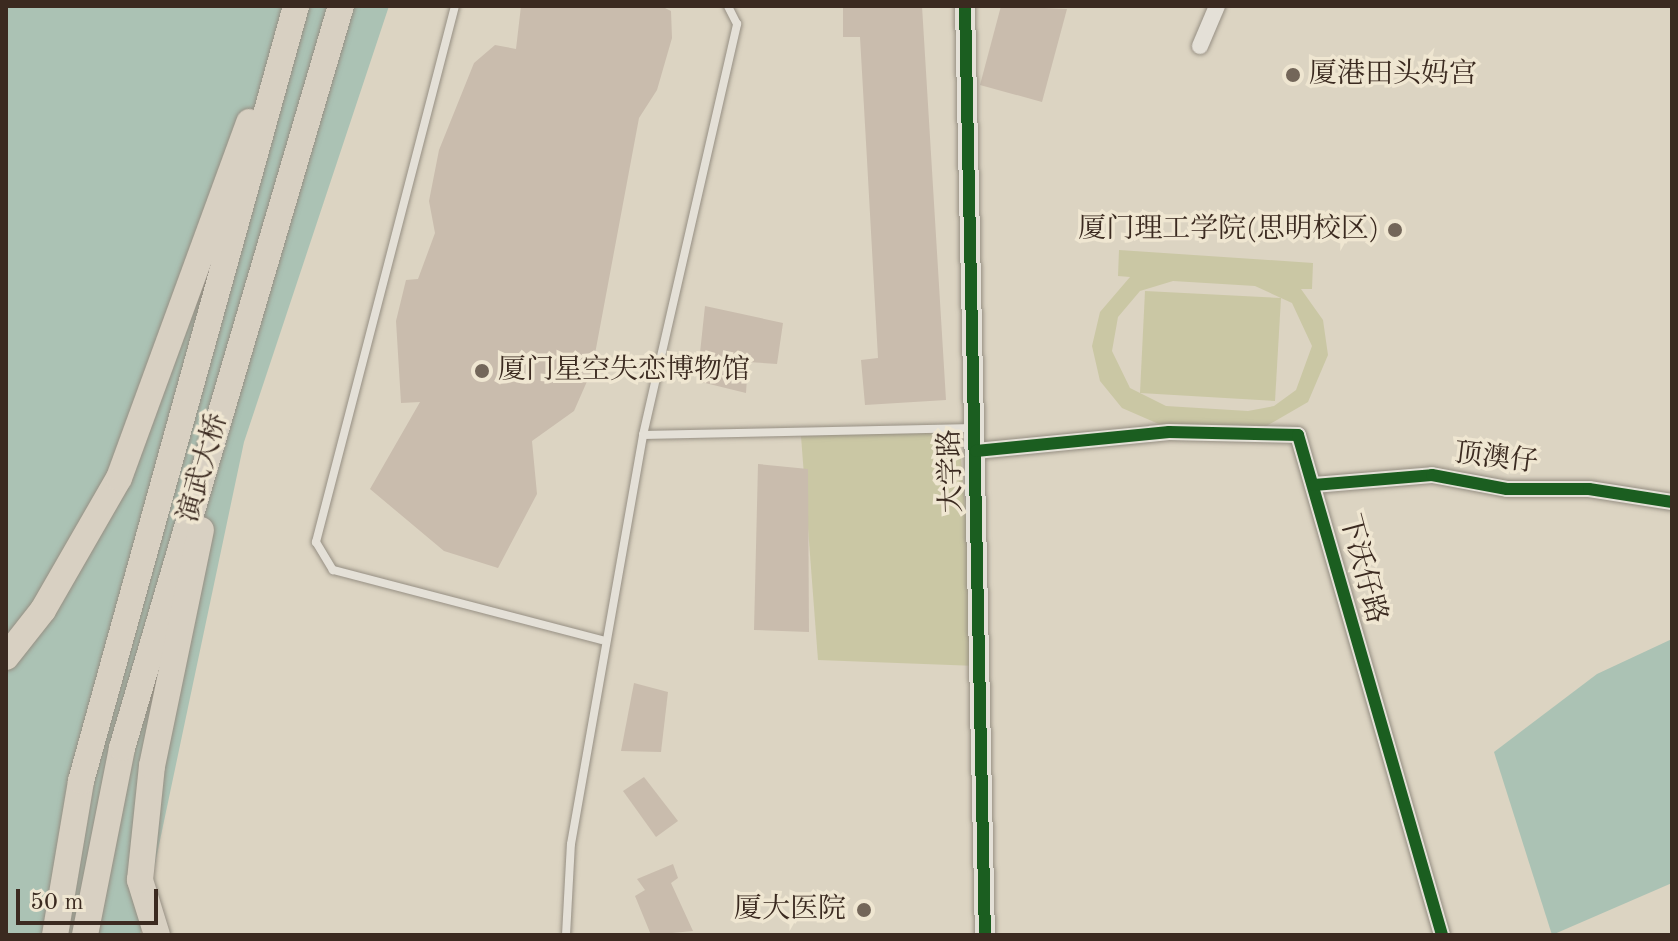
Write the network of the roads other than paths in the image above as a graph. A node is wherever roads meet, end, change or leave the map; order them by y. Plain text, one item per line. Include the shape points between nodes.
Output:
1 (294, 6) edge
2 (341, 6) edge
3 (455, 6) edge
4 (728, 6) edge
5 (965, 6) edge
6 (1217, 6) edge
7 (1200, 46) dead end
8 (231, 374) junction
9 (975, 428) junction
10 (643, 435) junction
11 (976, 451) junction
12 (1314, 485) junction
13 (1672, 502) edge
14 (602, 640) junction
15 (6, 657) edge
16 (55, 935) edge
17 (85, 935) edge
18 (157, 935) edge
19 (566, 935) edge
20 (985, 935) edge
21 (1442, 935) edge

1 - 15 highway via 119,478 43,610
1 - 16 highway, 演武大桥 via 81,781
2 - 8 highway, 演武大桥
3 - 14 lane via 316,542 333,570
4 - 10 lane via 737,24
5 - 9 street, 大学路
6 - 7 street
8 - 17 highway, 演武大桥 via 122,748
8 - 18 highway via 152,766 140,880
9 - 10 lane
9 - 11 street, 大学路
10 - 14 lane
11 - 12 street, 下沃仔路 via 1169,432 1298,435
11 - 20 street, 大学路
12 - 13 street, 顶澳仔 via 1432,475 1507,489 1589,489
12 - 21 street, 下沃仔路
14 - 19 lane via 571,844

